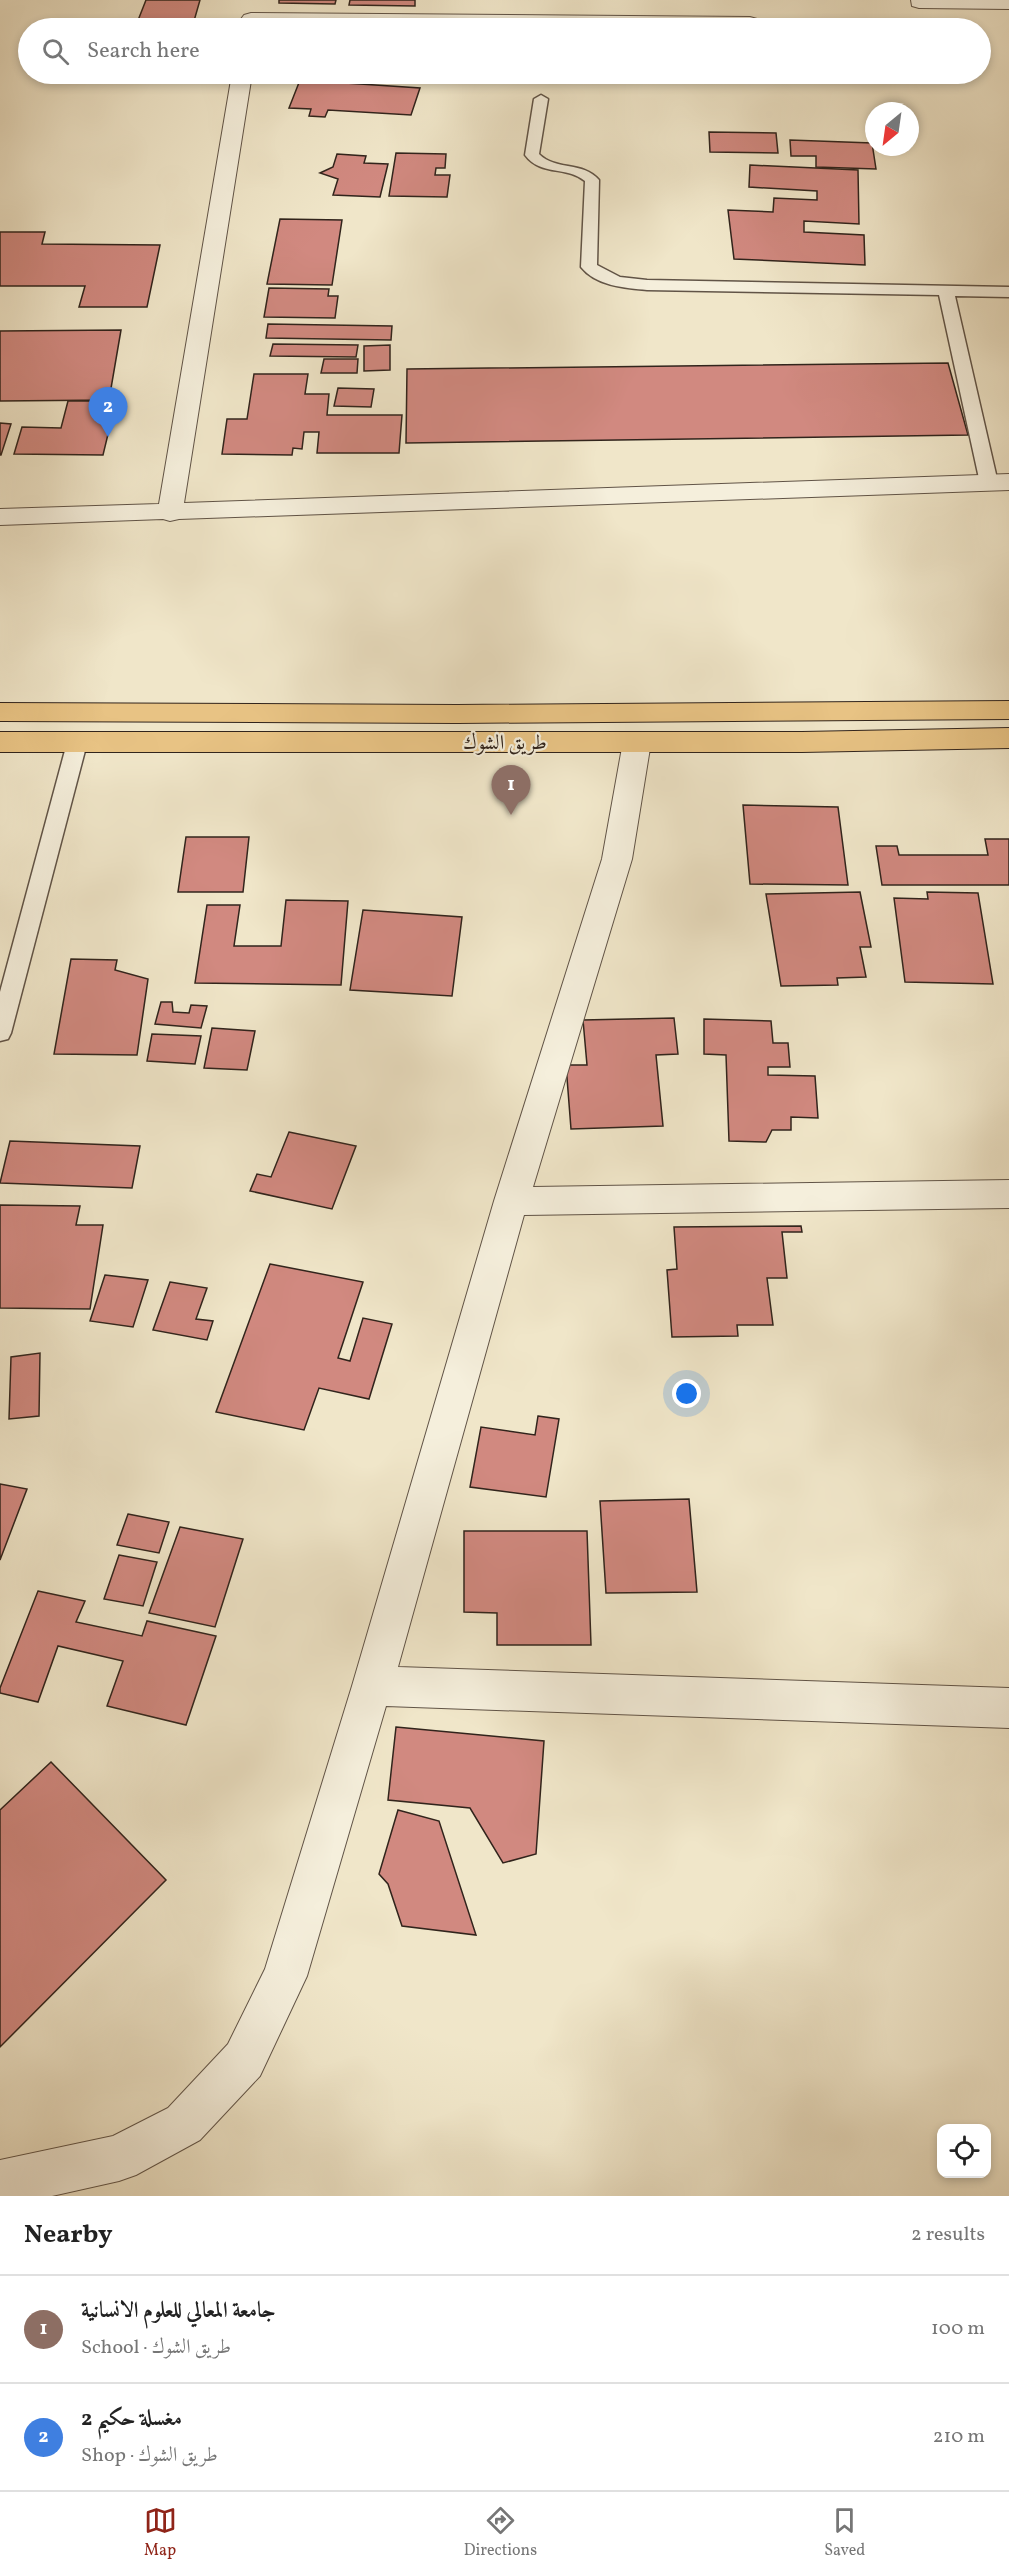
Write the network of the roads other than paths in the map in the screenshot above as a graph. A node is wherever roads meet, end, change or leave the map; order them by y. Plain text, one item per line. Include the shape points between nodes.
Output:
1 (659, 0) edge
2 (919, 2) dead end
3 (1009, 3) edge
4 (252, 16) edge
5 (388, 18) edge
6 (661, 18) edge
7 (240, 84) edge
8 (541, 99) dead end
9 (946, 291) junction
10 (1009, 292) edge
11 (999, 482) edge
12 (170, 513) junction
13 (0, 517) edge
14 (1009, 710) edge
15 (0, 712) edge
16 (1009, 738) edge
17 (0, 742) edge
18 (638, 742) junction
19 (77, 743) junction
20 (0, 1033) edge
21 (1009, 1194) edge
22 (511, 1201) junction
23 (372, 1686) junction
24 (1009, 1708) edge
25 (0, 2184) edge

1 - 6 street
2 - 3 street
4 - 5 street
7 - 12 street
8 - 9 lane via 532,155 540,163 580,171 592,180 589,267 601,277 647,285
9 - 10 lane
9 - 11 lane via 980,450
11 - 12 street
12 - 13 street
14 - 15 main road, طريق الشوك
16 - 18 main road, طريق الشوك
17 - 19 main road, طريق الشوك
18 - 19 main road, طريق الشوك
18 - 22 street via 617,859
19 - 20 lane
21 - 22 street
22 - 23 street
23 - 24 street
23 - 25 street via 285,1976 244,2060 184,2124 119,2158

